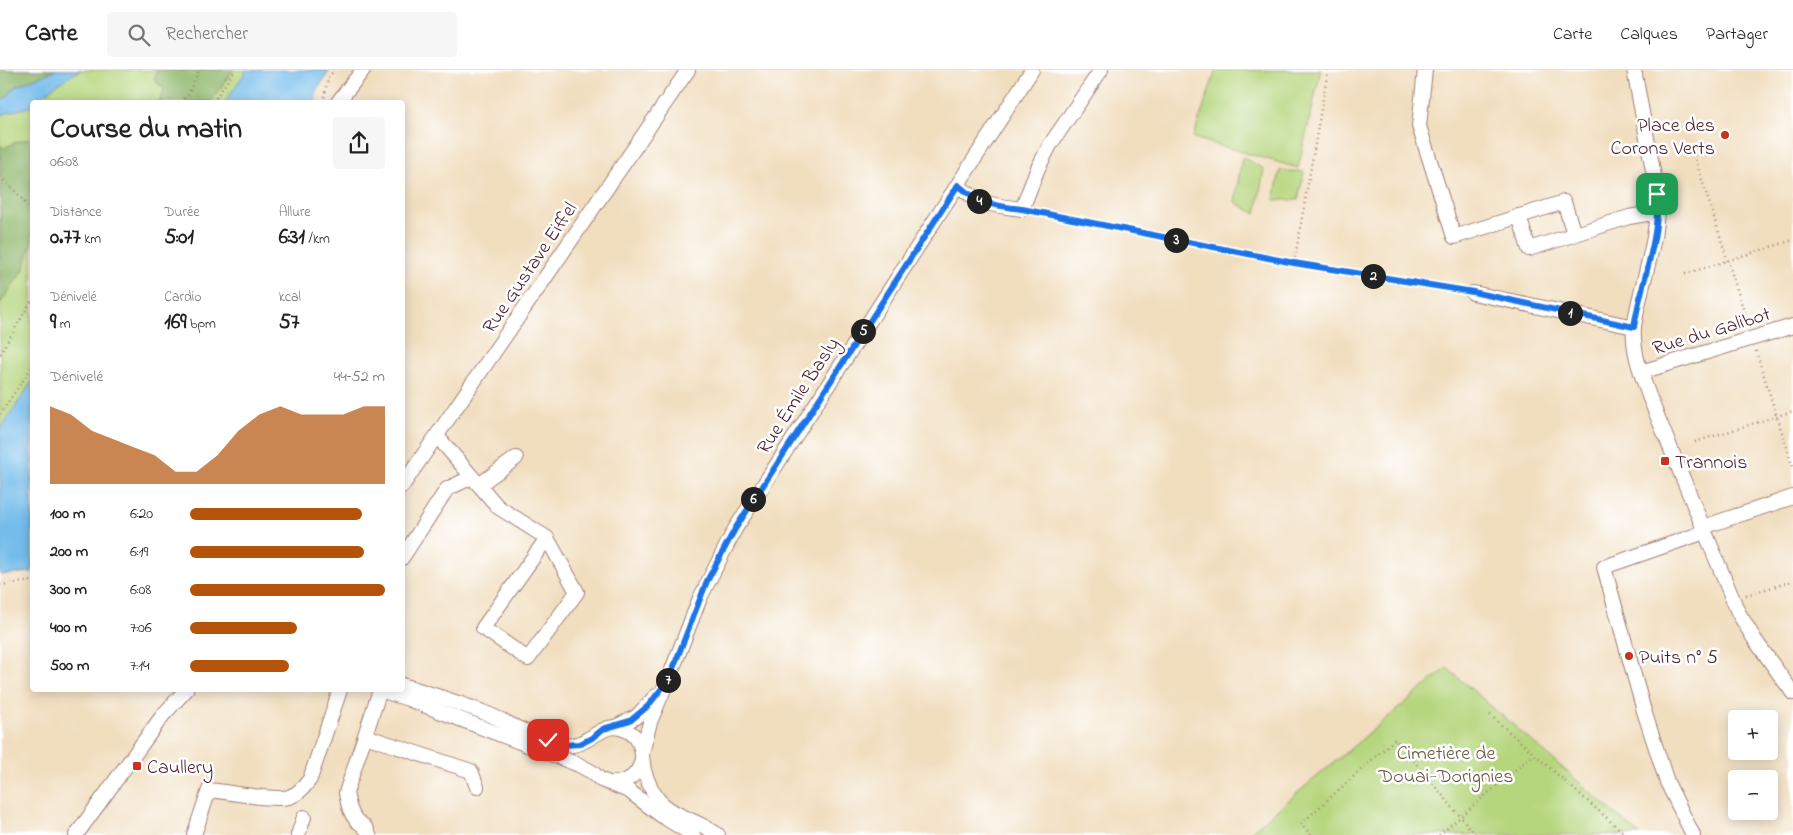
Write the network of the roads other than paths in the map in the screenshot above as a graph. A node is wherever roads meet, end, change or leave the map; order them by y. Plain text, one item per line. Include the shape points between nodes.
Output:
1 (362, 70) edge
2 (688, 70) edge
3 (1032, 70) edge
4 (1101, 70) edge
5 (1425, 70) edge
6 (1634, 70) edge
7 (340, 100) edge
8 (958, 185) junction
9 (1658, 212) junction
10 (1518, 216) junction
11 (1574, 234) junction
12 (1473, 292) road end
13 (1793, 326) edge
14 (1634, 327) junction
15 (1641, 372) junction
16 (437, 436) junction
17 (516, 458) dead end
18 (475, 481) junction
19 (405, 482) edge
20 (1793, 497) edge
21 (1704, 529) junction
22 (548, 538) junction
23 (405, 553) edge
24 (669, 679) junction
25 (405, 686) edge
26 (176, 692) edge
27 (184, 692) edge
28 (339, 692) edge
29 (379, 692) edge
30 (386, 692) edge
31 (1793, 693) edge
32 (164, 714) junction
33 (614, 727) junction
34 (365, 736) junction
35 (592, 738) junction
36 (642, 756) junction
37 (592, 772) junction
38 (612, 783) junction
39 (477, 787) dead end
40 (304, 817) dead end
41 (76, 835) edge
42 (194, 835) edge
43 (298, 835) edge
44 (369, 835) edge
45 (693, 835) edge
46 (718, 835) edge
47 (1693, 835) edge

1 - 7 street
2 - 16 street, Rue Gustave Eiffel
3 - 8 street, Rue Émile Basly
4 - 8 street via 1050,145 1022,209 983,202
5 - 10 street via 1420,126 1454,237
6 - 9 street
8 - 24 street, Rue Émile Basly via 735,529 707,581
9 - 11 street via 1629,217
9 - 14 street
10 - 11 street via 1564,202
10 - 11 street via 1529,249
12 - 14 street
13 - 15 street, Rue du Galibot
14 - 15 street via 1634,346
15 - 21 street
16 - 18 street
16 - 19 street, Rue Gustave Eiffel
17 - 18 street
18 - 22 street via 498,506
18 - 23 street via 447,490
20 - 21 street
21 - 31 street via 1738,612
21 - 47 street via 1604,567 1667,782
22 - 22 street via 483,628 528,659 577,592
24 - 33 street, Rue Émile Basly via 641,713
24 - 36 street, Rue Émile Basly via 650,722
25 - 35 street via 460,703 561,745 580,744
26 - 32 street
27 - 32 street
28 - 42 street via 310,779 302,790 290,796 272,797 209,790
29 - 34 street
30 - 37 street
32 - 41 street
33 - 35 street via 600,731
33 - 36 street via 632,733 639,742
34 - 39 street via 471,771
34 - 44 street via 346,793 348,807 355,819 368,829
35 - 37 street via 586,753
36 - 38 street via 633,776 624,782
36 - 46 street via 647,780 659,800 673,812
37 - 38 street via 601,780
38 - 45 street via 629,790
40 - 43 street

